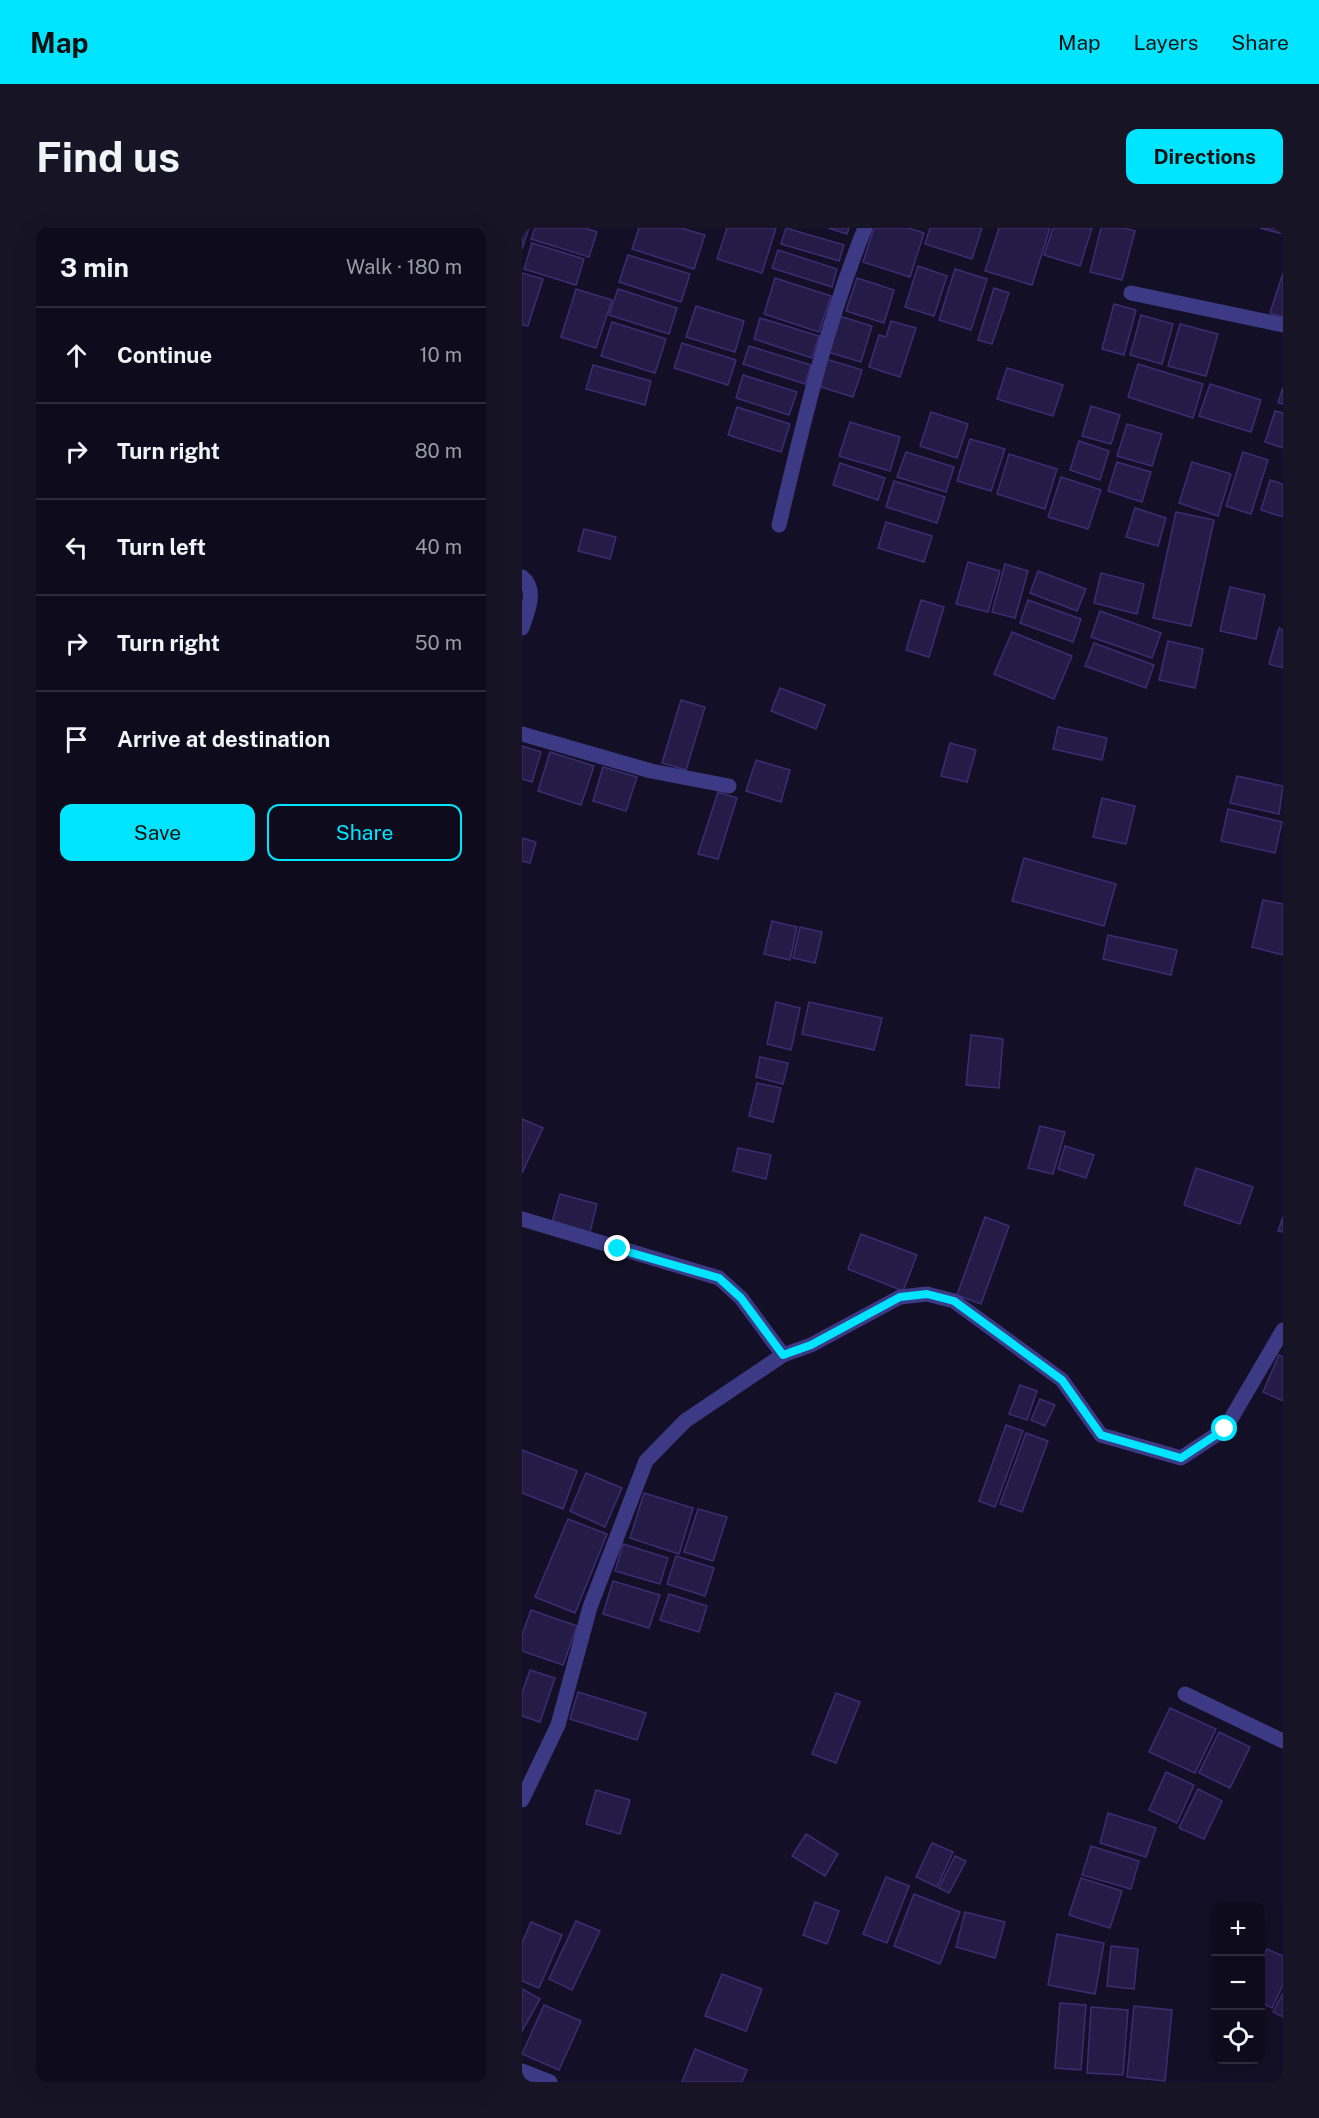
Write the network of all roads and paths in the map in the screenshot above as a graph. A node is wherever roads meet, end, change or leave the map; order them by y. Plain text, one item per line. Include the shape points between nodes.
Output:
1 (865, 228) edge
2 (1131, 292) dead end
3 (1283, 325) edge
4 (779, 525) dead end
5 (522, 577) edge
6 (522, 628) edge
7 (522, 734) edge
8 (729, 786) dead end
9 (522, 1219) edge
10 (1283, 1330) edge
11 (783, 1355) junction
12 (1185, 1694) dead end
13 (1283, 1741) edge
14 (522, 1800) edge
15 (522, 2071) edge
16 (550, 2082) edge

1 - 4 street via 820,357
2 - 3 street
5 - 6 street via 531,596
7 - 8 street via 651,771
9 - 11 street via 719,1278 741,1298
10 - 11 street via 1225,1429 1181,1458 1101,1435 1062,1380 954,1301 927,1294 900,1297 811,1345
11 - 14 street via 685,1421 646,1461 590,1607 558,1725
12 - 13 street
15 - 16 street

